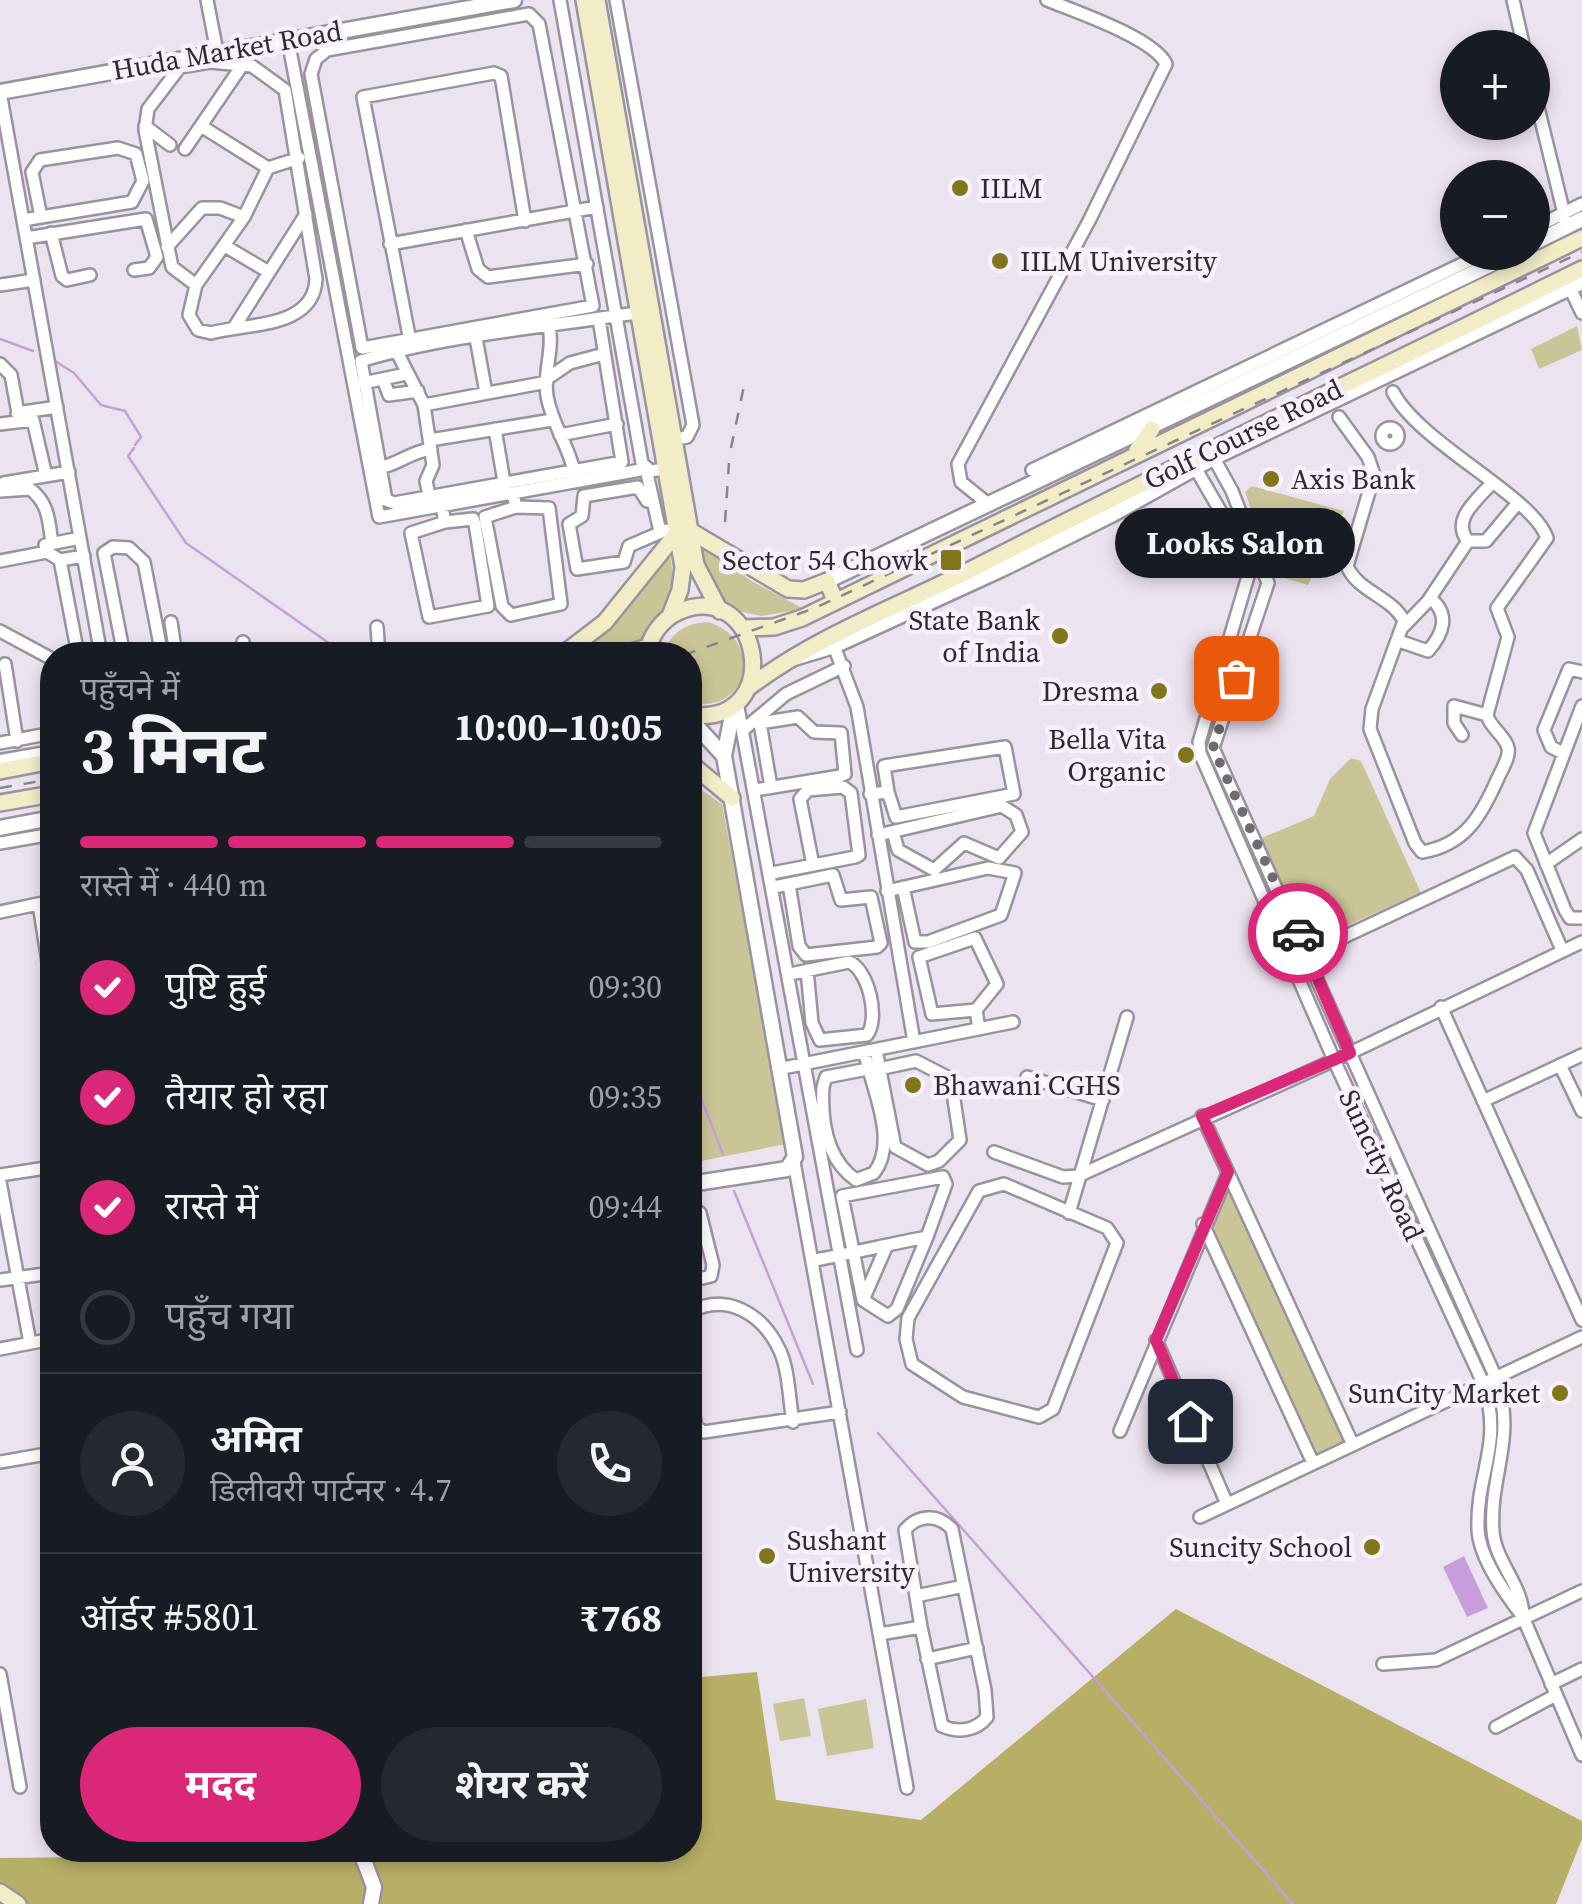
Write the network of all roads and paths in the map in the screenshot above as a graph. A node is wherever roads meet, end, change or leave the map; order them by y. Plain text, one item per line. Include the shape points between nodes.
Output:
1 (208, 0) edge
2 (514, 0) edge
3 (560, 0) edge
4 (584, 0) edge
5 (597, 0) edge
6 (616, 0) edge
7 (1046, 0) edge
8 (1513, 0) edge
9 (1520, 30) edge
10 (288, 40) junction
11 (217, 52) junction
12 (244, 64) junction
13 (629, 66) junction
14 (610, 81) junction
15 (0, 92) edge
16 (146, 126) junction
17 (201, 126) junction
18 (1546, 140) edge
19 (170, 145) dead end
20 (184, 149) dead end
21 (311, 158) junction
22 (296, 160) junction
23 (268, 168) junction
24 (1582, 204) edge
25 (620, 206) junction
26 (597, 210) junction
27 (306, 214) junction
28 (576, 214) junction
29 (42, 217) junction
30 (244, 217) junction
31 (1582, 219) edge
32 (23, 220) junction
33 (1565, 220) junction
34 (525, 221) junction
35 (1550, 224) edge
36 (466, 230) junction
37 (1550, 231) edge
38 (51, 233) junction
39 (26, 238) junction
40 (1582, 238) edge
41 (390, 244) junction
42 (226, 246) junction
43 (167, 247) junction
44 (586, 264) junction
45 (1582, 269) edge
46 (134, 270) dead end
47 (1449, 270) edge
48 (1491, 270) edge
49 (268, 271) junction
50 (90, 275) dead end
51 (34, 280) junction
52 (1473, 283) junction
53 (0, 285) edge
54 (196, 285) junction
55 (1578, 297) edge
56 (636, 313) junction
57 (1502, 315) junction
58 (616, 316) junction
59 (599, 319) junction
60 (235, 326) junction
61 (549, 326) junction
62 (476, 338) junction
63 (410, 341) junction
64 (398, 354) junction
65 (604, 354) junction
66 (0, 364) edge
67 (406, 374) junction
68 (384, 379) junction
69 (548, 380) junction
70 (364, 383) junction
71 (418, 392) junction
72 (486, 392) junction
73 (1393, 392) dead end
74 (424, 405) junction
75 (57, 407) junction
76 (18, 413) junction
77 (1340, 416) dead end
78 (1412, 418) junction
79 (0, 420) edge
80 (552, 420) junction
81 (617, 424) junction
82 (1152, 428) junction
83 (495, 429) junction
84 (560, 435) junction
85 (671, 440) junction
86 (430, 444) junction
87 (1134, 454) junction
88 (1211, 454) junction
89 (1368, 457) junction
90 (1193, 463) junction
91 (379, 468) junction
92 (664, 468) junction
93 (646, 469) junction
94 (1032, 470) dead end
95 (574, 471) junction
96 (68, 472) junction
97 (46, 476) junction
98 (504, 482) junction
99 (1490, 484) junction
100 (0, 487) edge
101 (429, 495) junction
102 (514, 501) junction
103 (988, 503) junction
104 (1517, 504) junction
105 (442, 507) junction
106 (445, 522) junction
107 (671, 531) junction
108 (80, 538) junction
109 (1468, 542) junction
110 (52, 544) junction
111 (84, 556) junction
112 (0, 558) edge
113 (60, 560) junction
114 (827, 581) junction
115 (1430, 598) junction
116 (835, 600) junction
117 (720, 611) junction
118 (670, 616) junction
119 (170, 622) dead end
120 (378, 626) dead end
121 (1404, 626) junction
122 (743, 628) junction
123 (0, 631) edge
124 (75, 642) edge
125 (100, 642) edge
126 (121, 642) edge
127 (159, 642) edge
128 (174, 642) edge
129 (379, 642) edge
130 (579, 642) edge
131 (654, 642) edge
132 (1398, 642) junction
133 (834, 646) junction
134 (40, 653) edge
135 (787, 658) junction
136 (6, 664) dead end
137 (844, 666) junction
138 (1582, 672) edge
139 (748, 688) junction
140 (736, 704) junction
141 (1582, 706) edge
142 (1487, 714) junction
143 (702, 716) edge
144 (743, 730) junction
145 (702, 731) edge
146 (40, 735) edge
147 (1462, 735) dead end
148 (17, 740) junction
149 (0, 743) edge
150 (1564, 753) junction
151 (40, 755) edge
152 (724, 756) junction
153 (0, 762) edge
154 (40, 763) edge
155 (0, 771) edge
156 (702, 773) edge
157 (770, 787) junction
158 (755, 790) junction
159 (888, 792) junction
160 (870, 794) junction
161 (40, 796) edge
162 (732, 798) junction
163 (0, 803) edge
164 (40, 820) edge
165 (0, 828) edge
166 (893, 832) junction
167 (40, 836) edge
168 (878, 836) junction
169 (1581, 836) edge
170 (0, 843) edge
171 (1546, 864) junction
172 (813, 866) junction
173 (773, 880) junction
174 (788, 884) junction
175 (903, 887) junction
176 (887, 890) junction
177 (40, 904) edge
178 (0, 912) edge
179 (1582, 918) edge
180 (1582, 942) edge
181 (1562, 950) junction
182 (1308, 954) junction
183 (1292, 961) junction
184 (807, 970) junction
185 (790, 974) junction
186 (1441, 1007) junction
187 (976, 1010) junction
188 (1127, 1017) dead end
189 (1013, 1022) dead end
190 (979, 1028) junction
191 (914, 1042) junction
192 (870, 1051) junction
193 (1350, 1053) junction
194 (1582, 1055) edge
195 (1334, 1060) junction
196 (804, 1064) junction
197 (1560, 1065) junction
198 (778, 1069) junction
199 (874, 1069) junction
200 (1027, 1076) dead end
201 (1104, 1100) junction
202 (1482, 1101) junction
203 (1582, 1111) edge
204 (1202, 1116) junction
205 (994, 1152) dead end
206 (794, 1162) junction
207 (40, 1169) edge
208 (1228, 1172) junction
209 (1056, 1174) junction
210 (1078, 1176) junction
211 (0, 1178) edge
212 (702, 1182) edge
213 (1046, 1200) junction
214 (1069, 1212) junction
215 (702, 1220) edge
216 (1203, 1224) junction
217 (927, 1237) junction
218 (887, 1245) junction
219 (852, 1253) junction
220 (838, 1255) junction
221 (816, 1260) junction
222 (856, 1271) junction
223 (842, 1274) junction
224 (40, 1275) edge
225 (17, 1278) junction
226 (702, 1278) edge
227 (818, 1278) junction
228 (0, 1280) edge
229 (863, 1300) junction
230 (702, 1308) edge
231 (1582, 1320) edge
232 (1582, 1337) edge
233 (1156, 1340) junction
234 (40, 1341) edge
235 (30, 1343) junction
236 (0, 1349) edge
237 (857, 1350) dead end
238 (1490, 1382) junction
239 (840, 1412) junction
240 (793, 1422) junction
241 (702, 1431) edge
242 (1120, 1431) dead end
243 (1353, 1445) junction
244 (40, 1455) edge
245 (0, 1462) edge
246 (1314, 1463) junction
247 (1228, 1504) junction
248 (1200, 1517) dead end
249 (964, 1586) junction
250 (1582, 1591) edge
251 (916, 1596) junction
252 (1523, 1617) junction
253 (921, 1627) junction
254 (880, 1634) junction
255 (977, 1648) junction
256 (927, 1659) junction
257 (1384, 1664) dead end
258 (1582, 1670) edge
259 (0, 1674) edge
260 (1553, 1690) junction
261 (1496, 1727) dead end
262 (1582, 1755) edge
263 (20, 1786) dead end
264 (907, 1788) dead end
265 (365, 1862) edge
266 (0, 1892) edge
267 (18, 1904) edge
268 (371, 1904) edge

1 - 11 street
2 - 10 street, Huda Market Road
3 - 26 street
4 - 25 main road
5 - 14 main road
6 - 13 street
7 - 103 street via 1104,23 1166,64 958,464 961,482
8 - 9 street
10 - 11 street, Huda Market Road
10 - 21 street
11 - 15 street, Huda Market Road
12 - 16 street via 180,68 148,109
12 - 17 street
12 - 22 street via 285,90
13 - 14 street
13 - 85 street via 693,426 687,437
14 - 85 main road
15 - 32 street
16 - 19 street
16 - 43 street
17 - 20 street
17 - 23 street
18 - 33 street
21 - 22 street
21 - 105 street via 378,514
22 - 23 street
22 - 27 street
23 - 30 street
24 - 33 street
25 - 26 street
25 - 56 main road
26 - 28 street
26 - 58 street
27 - 49 street
27 - 60 street via 316,280 309,300 294,317
28 - 34 street
28 - 44 street
28 - 63 street via 536,17 323,52 310,74 359,344 365,349
29 - 29 street via 132,202 143,181 136,154 118,148 40,160 32,172
29 - 32 street
30 - 42 street
30 - 43 street via 202,208
31 - 33 street
32 - 39 street
33 - 35 street
33 - 37 street
34 - 36 street
34 - 41 street via 504,83 494,72 363,97
36 - 41 street
36 - 44 street via 478,269 488,277
38 - 39 street
38 - 46 street via 146,219 156,262
38 - 50 street via 62,276
39 - 51 street
40 - 52 main road, Golf Course Road
41 - 63 street
42 - 49 street
42 - 54 street
43 - 54 street via 172,266
44 - 63 street via 592,307
45 - 57 main road, Golf Course Road
47 - 94 street
48 - 52 street
49 - 60 street
51 - 53 street
51 - 75 street
52 - 82 street
52 - 87 main road, Golf Course Road
54 - 60 street via 189,315 198,330
55 - 57 street
56 - 58 street
56 - 92 main road
57 - 88 main road, Golf Course Road
58 - 59 street
58 - 93 street
59 - 61 street
59 - 65 street
61 - 62 street
61 - 69 street
62 - 64 street
62 - 72 street
64 - 67 street
64 - 70 street via 362,361
65 - 69 street via 570,363
65 - 81 street
66 - 76 street via 11,376
67 - 68 street
67 - 71 street
68 - 70 street
68 - 71 street via 389,395
69 - 72 street
69 - 80 street
70 - 91 street
71 - 74 street
72 - 74 street
73 - 78 street
74 - 86 street
75 - 76 street
75 - 96 street
76 - 79 street
77 - 89 street
78 - 89 street via 1396,431 1395,443 1385,442
78 - 99 street
79 - 97 street via 33,420
80 - 83 street
80 - 84 street
81 - 84 street
81 - 95 street via 623,460
82 - 87 main road
82 - 103 street
83 - 86 street
83 - 98 street
84 - 95 street
85 - 107 main road
86 - 91 street
86 - 101 street
87 - 116 main road, Golf Course Road
88 - 90 main road, Golf Course Road
88 - 182 street via 1268,583 1214,751
89 - 121 street via 1374,475 1347,566 1355,580 1400,614
90 - 133 street via 1113,514
90 - 135 main road, Golf Course Road
90 - 183 street, Suncity Road via 1249,573 1200,753
91 - 101 street via 389,502
92 - 93 street
92 - 107 main road
93 - 102 street
93 - 107 street
95 - 98 street
96 - 97 street
96 - 108 street
97 - 100 street
98 - 101 street
99 - 104 street
99 - 109 street via 1462,520
100 - 110 street via 38,494
102 - 102 street via 485,517 502,606 511,615 561,604 549,508
102 - 105 street
103 - 114 street
104 - 109 street via 1486,541
104 - 142 street via 1547,538 1499,602 1508,637
105 - 106 street
106 - 106 street via 473,519 488,606 429,617 411,533
107 - 107 street via 628,546 624,562 576,568 569,524 582,516 588,494 642,489
107 - 114 main road via 788,589
107 - 117 main road
107 - 118 main road via 683,566
107 - 130 main road via 605,622
108 - 110 street
108 - 111 street
109 - 115 street
110 - 112 street
111 - 113 street
111 - 125 street
112 - 113 street via 47,552
113 - 124 street
114 - 116 main road
115 - 121 street
115 - 132 street via 1444,612 1433,647
116 - 122 main road, Golf Course Road via 774,626
117 - 118 main road via 695,608
117 - 122 main road
118 - 131 main road
119 - 128 street
120 - 129 street
121 - 132 street
122 - 139 main road via 754,657
123 - 134 street
126 - 127 street via 104,553 113,547 129,548 144,562
132 - 142 street via 1370,729 1422,852 1466,832 1482,812 1508,750
133 - 135 street
133 - 137 street
135 - 139 main road, Golf Course Road
136 - 148 street
137 - 144 street via 786,694
137 - 160 street
138 - 150 street via 1570,669 1544,730 1551,747
139 - 140 main road, Golf Course Road
140 - 143 main road
140 - 144 street
140 - 152 street
141 - 150 street
142 - 147 street via 1454,706
144 - 158 street
145 - 152 street
146 - 148 street
148 - 149 street
150 - 171 street via 1534,833
151 - 153 street
152 - 162 street
154 - 155 main road
156 - 162 main road
157 - 157 street via 845,774 840,733 814,732 798,717 760,723
157 - 158 street
158 - 173 street
159 - 159 street via 896,817 1014,794 1005,746 884,766
159 - 160 street
160 - 168 street
161 - 163 main road
162 - 198 street
164 - 165 street
166 - 166 street via 898,850 934,870 964,843 999,858 1022,832 1016,815 1002,806
166 - 168 street
167 - 170 street
168 - 176 street
169 - 171 street
171 - 179 street via 1570,918
172 - 172 street via 854,857 861,848 851,793 844,787 808,790 800,799
172 - 173 street
173 - 174 street
173 - 185 street
174 - 174 street via 834,875 841,900 871,897 881,943 806,955
175 - 175 street via 915,942 928,942 1002,915 1015,873 988,868
175 - 176 street
176 - 191 street
177 - 178 street
180 - 181 street
181 - 182 street via 1528,870 1515,858
181 - 186 street
182 - 183 street
182 - 193 street
183 - 195 street, Suncity Road
184 - 184 street via 849,962 862,969 873,1018 866,1035 820,1040
184 - 185 street
185 - 196 street
186 - 193 street
186 - 202 street
187 - 187 street via 932,1014 919,957 975,938 996,984
187 - 190 street
188 - 201 street
189 - 190 street
190 - 191 street
191 - 192 street
192 - 196 street
192 - 199 street
193 - 195 street
193 - 238 street
194 - 197 street
195 - 204 street
195 - 238 street, Suncity Road
196 - 198 street
196 - 220 street
197 - 202 street
197 - 203 street
198 - 206 street
199 - 199 street via 885,1146 874,1173 856,1180 832,1156 823,1087 826,1078
199 - 199 street via 896,1148 928,1164 939,1161 960,1140 952,1079 916,1061
200 - 201 street
201 - 210 street
202 - 231 street
204 - 208 street
204 - 210 street
205 - 209 street
206 - 212 street via 786,1169
206 - 221 street
207 - 211 street
208 - 216 street
208 - 243 street
209 - 210 street
209 - 213 street
210 - 214 street
211 - 225 street
213 - 214 street
213 - 214 street via 1004,1184 979,1191 908,1318 912,1364 963,1398 1032,1416 1053,1409 1117,1243 1108,1228
215 - 226 street via 714,1266
216 - 233 street
216 - 246 street
217 - 218 street
217 - 219 street via 946,1184 940,1176 843,1194
217 - 229 street via 894,1314 884,1316
218 - 219 street
218 - 229 street
219 - 220 street
219 - 222 street
220 - 221 street
220 - 223 street
221 - 227 street
222 - 223 street
222 - 229 street
223 - 227 street
223 - 237 street
224 - 225 street
225 - 228 street
225 - 235 street
227 - 239 street
230 - 240 street via 735,1303 770,1335 781,1354
232 - 238 street
233 - 242 street
233 - 247 street
234 - 235 street
235 - 236 street
238 - 243 street
238 - 252 street via 1507,1415 1492,1528 1520,1592
238 - 252 street, Suncity Road via 1494,1428 1477,1531
239 - 240 street
239 - 254 street
240 - 241 street
243 - 246 street
244 - 245 street
246 - 247 street
247 - 248 street
249 - 251 street
249 - 251 street via 952,1529 936,1517 924,1519 905,1530
249 - 255 street
250 - 252 street
251 - 253 street
252 - 257 street via 1424,1664
252 - 260 street
253 - 254 street
253 - 256 street
254 - 264 street
255 - 256 street
255 - 256 street via 988,1708 980,1726 942,1726
258 - 260 street
259 - 263 street
260 - 261 street
260 - 262 street
265 - 268 street via 374,1887
266 - 267 main road

